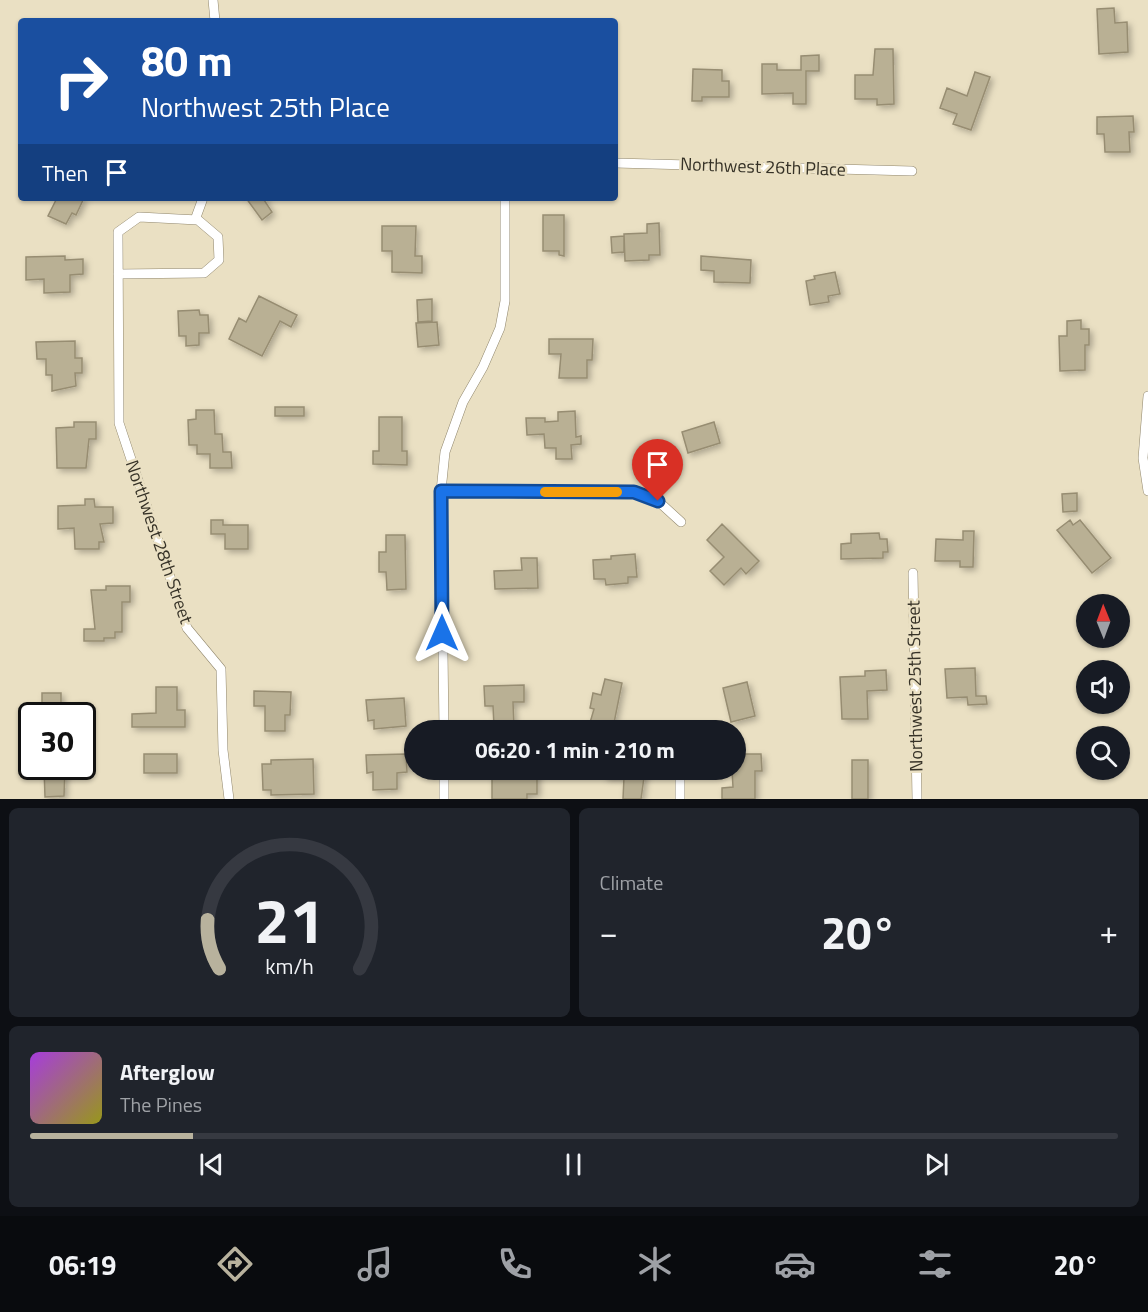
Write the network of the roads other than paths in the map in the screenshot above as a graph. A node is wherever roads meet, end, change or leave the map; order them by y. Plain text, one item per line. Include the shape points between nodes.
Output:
1 (213, 0) edge
2 (215, 18) edge
3 (618, 163) edge
4 (912, 171) dead end
5 (202, 201) edge
6 (506, 201) edge
7 (195, 220) junction
8 (118, 274) junction
9 (1148, 396) edge
10 (441, 491) junction
11 (1148, 491) edge
12 (681, 522) dead end
13 (913, 573) dead end
14 (444, 720) edge
15 (444, 780) edge
16 (680, 780) edge
17 (229, 799) edge
18 (444, 799) edge
19 (680, 799) edge
20 (917, 799) edge

1 - 2 street
3 - 4 street, Northwest 26th Place
5 - 7 street
6 - 10 street via 506,272 500,328 445,452
7 - 8 street, Northwest 28th Street via 139,217 118,232
7 - 8 street via 218,237 219,260 204,273
8 - 17 street, Northwest 28th Street via 119,423 187,628 221,669
9 - 11 street via 1143,458
10 - 12 street via 634,492 658,501
10 - 14 street
13 - 20 street, Northwest 25th Street
15 - 18 street
16 - 19 street

